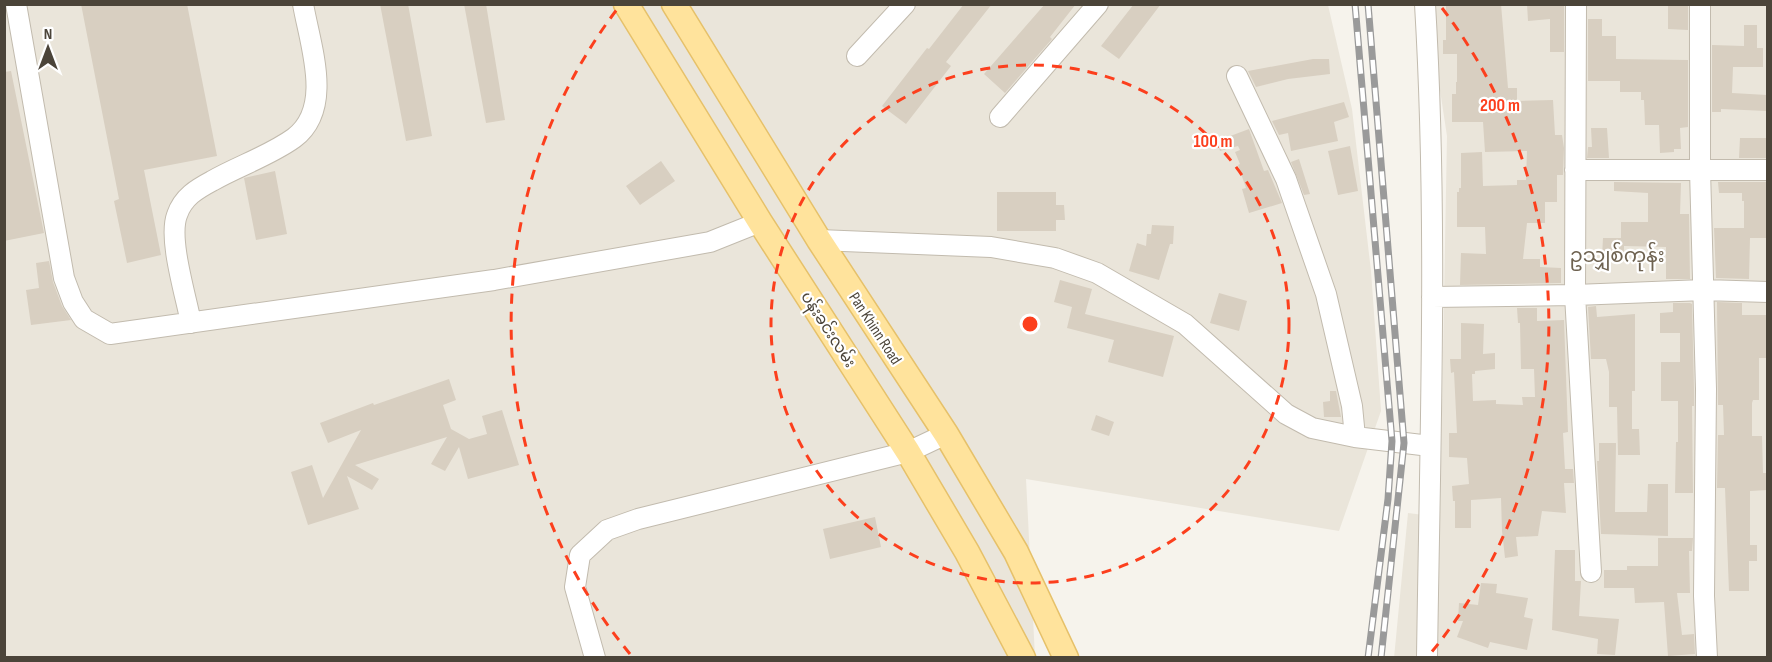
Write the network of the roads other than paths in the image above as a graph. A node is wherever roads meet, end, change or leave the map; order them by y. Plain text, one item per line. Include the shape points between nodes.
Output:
1 (16, 4) edge
2 (303, 4) edge
3 (627, 4) edge
4 (674, 4) edge
5 (905, 4) edge
6 (1098, 4) edge
7 (1425, 4) edge
8 (1576, 4) edge
9 (1700, 4) edge
10 (857, 56) dead end
11 (1237, 76) dead end
12 (1000, 117) dead end
13 (1575, 170) junction
14 (1700, 170) junction
15 (1767, 170) edge
16 (760, 222) junction
17 (819, 240) junction
18 (1704, 290) junction
19 (1767, 292) edge
20 (1575, 295) junction
21 (1432, 297) junction
22 (191, 323) junction
23 (945, 434) junction
24 (1355, 437) junction
25 (1430, 446) junction
26 (908, 452) junction
27 (1592, 572) dead end
28 (596, 657) edge
29 (1023, 657) edge
30 (1066, 657) edge
31 (1427, 657) edge
32 (1707, 657) edge

1 - 22 street via 64,278 73,302 84,319 110,334
2 - 22 street via 317,81 310,120 295,137 190,193 177,215 174,239
3 - 16 main road, ပန်းခင်းလမ်း
4 - 17 main road, Pan Khinn Road
5 - 10 street
6 - 12 street
7 - 21 street
8 - 13 street
9 - 14 street
11 - 24 street via 1286,179 1326,294 1352,406
13 - 14 street
13 - 20 street
14 - 15 street
14 - 18 street
16 - 22 street via 710,242 494,280
16 - 26 main road, ပန်းခင်းလမ်း
17 - 23 main road, Pan Khinn Road
17 - 24 street via 991,247 1055,258 1097,273 1185,324 1286,414 1312,428
18 - 19 street
18 - 20 street
18 - 32 street
20 - 21 street
20 - 27 street
21 - 25 street
23 - 26 street
23 - 30 main road, Pan Khinn Road via 1016,552
24 - 25 street
25 - 31 street
26 - 28 street via 607,530 580,555 575,587
26 - 29 main road, ပန်းခင်းလမ်း

